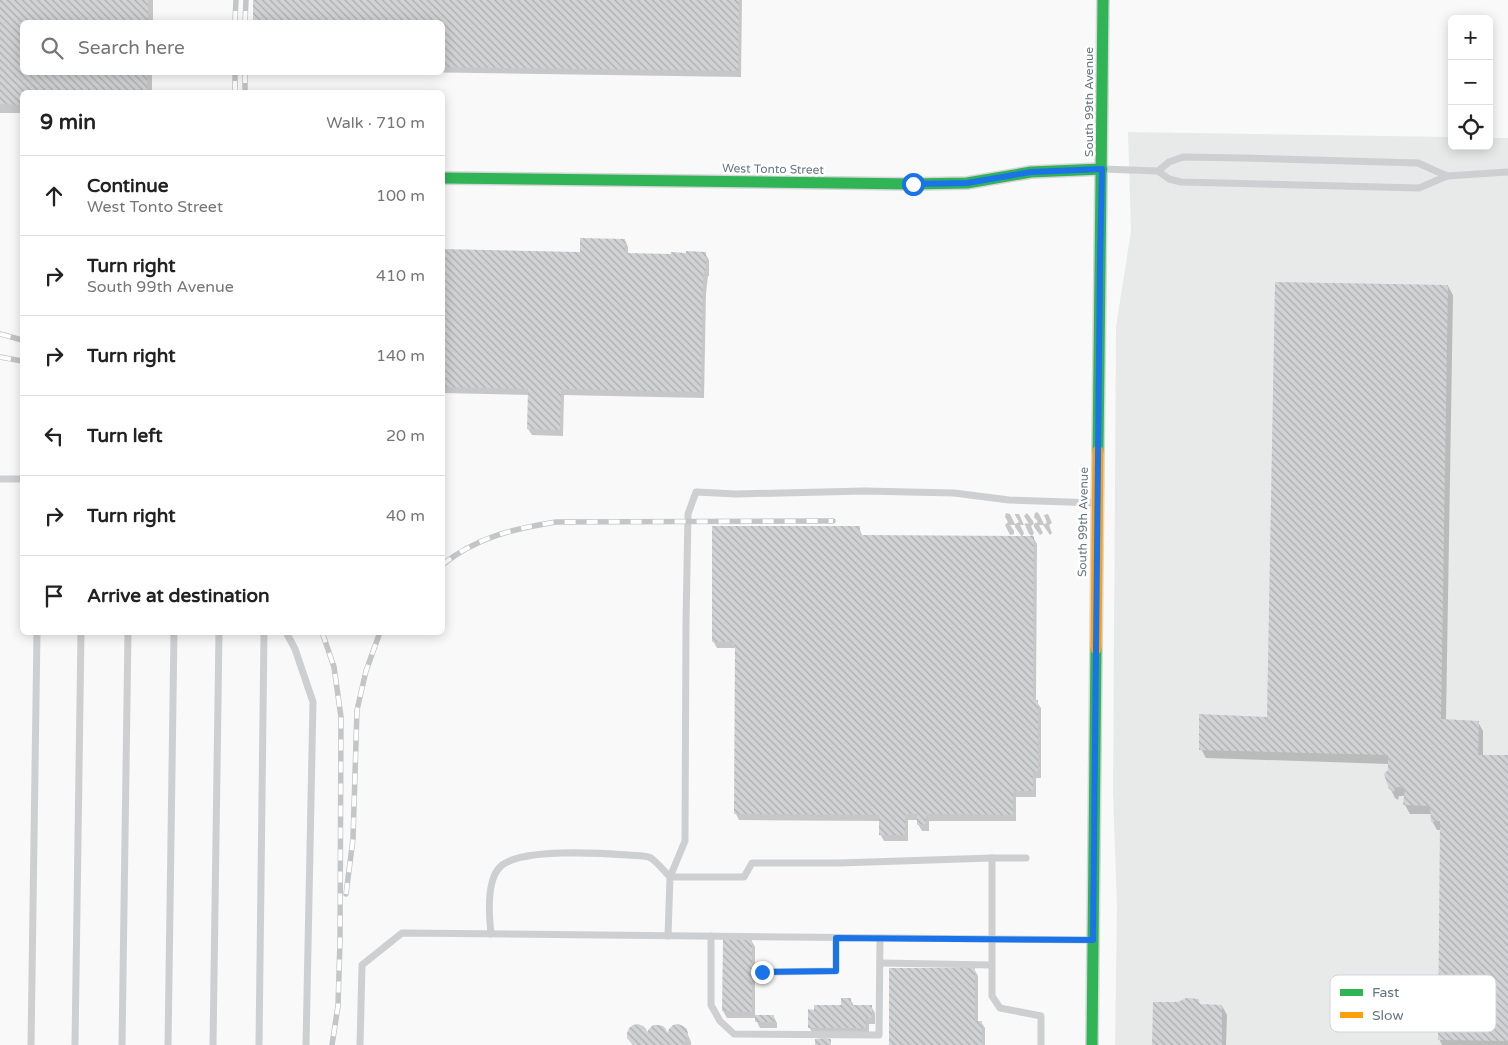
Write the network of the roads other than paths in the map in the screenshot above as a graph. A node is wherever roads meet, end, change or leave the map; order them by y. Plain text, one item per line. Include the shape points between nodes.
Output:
1 (1103, 0) edge
2 (1102, 169) junction
3 (1158, 171) junction
4 (1508, 172) edge
5 (1447, 176) junction
6 (445, 178) edge
7 (0, 479) edge
8 (20, 479) edge
9 (1097, 503) junction
10 (36, 635) edge
11 (81, 635) edge
12 (128, 635) edge
13 (174, 635) edge
14 (219, 635) edge
15 (264, 635) edge
16 (288, 635) edge
17 (992, 858) junction
18 (1026, 858) dead end
19 (670, 877) junction
20 (491, 934) junction
21 (668, 936) junction
22 (710, 936) junction
23 (836, 938) junction
24 (880, 938) junction
25 (991, 939) junction
26 (1093, 940) junction
27 (880, 963) junction
28 (991, 965) junction
29 (762, 972) dead end
30 (31, 1045) edge
31 (75, 1045) edge
32 (122, 1045) edge
33 (168, 1045) edge
34 (213, 1045) edge
35 (259, 1045) edge
36 (306, 1045) edge
37 (360, 1045) edge
38 (1041, 1045) edge
39 (1092, 1045) edge

1 - 2 main road, South 99th Avenue
2 - 3 lane
2 - 6 main road, West Tonto Street via 1031,172 967,183 913,184
2 - 9 main road, South 99th Avenue
3 - 5 lane via 1169,179 1182,182 1419,188
3 - 5 lane via 1183,157 1244,158 1418,163
4 - 5 lane
7 - 8 lane
9 - 19 lane via 1009,500 954,493 696,492 688,514 685,841
9 - 26 main road, South 99th Avenue
10 - 30 lane
11 - 31 lane
12 - 32 lane
13 - 33 lane
14 - 34 lane
15 - 35 lane
16 - 36 lane via 313,702
17 - 18 lane
17 - 19 lane via 752,863 744,877
17 - 25 lane
19 - 20 lane via 650,858 602,853 546,853 505,863 498,869 491,888
19 - 21 lane
20 - 21 lane
20 - 37 lane via 402,933 362,965
21 - 22 lane
22 - 23 lane
22 - 27 lane via 711,1005 720,1021 734,1034 879,1036
23 - 24 lane
23 - 29 lane via 836,971
24 - 25 lane
24 - 27 lane
25 - 26 lane
25 - 28 lane
26 - 39 main road, South 99th Avenue
27 - 28 lane
28 - 38 lane via 992,996 1000,1008 1041,1016

